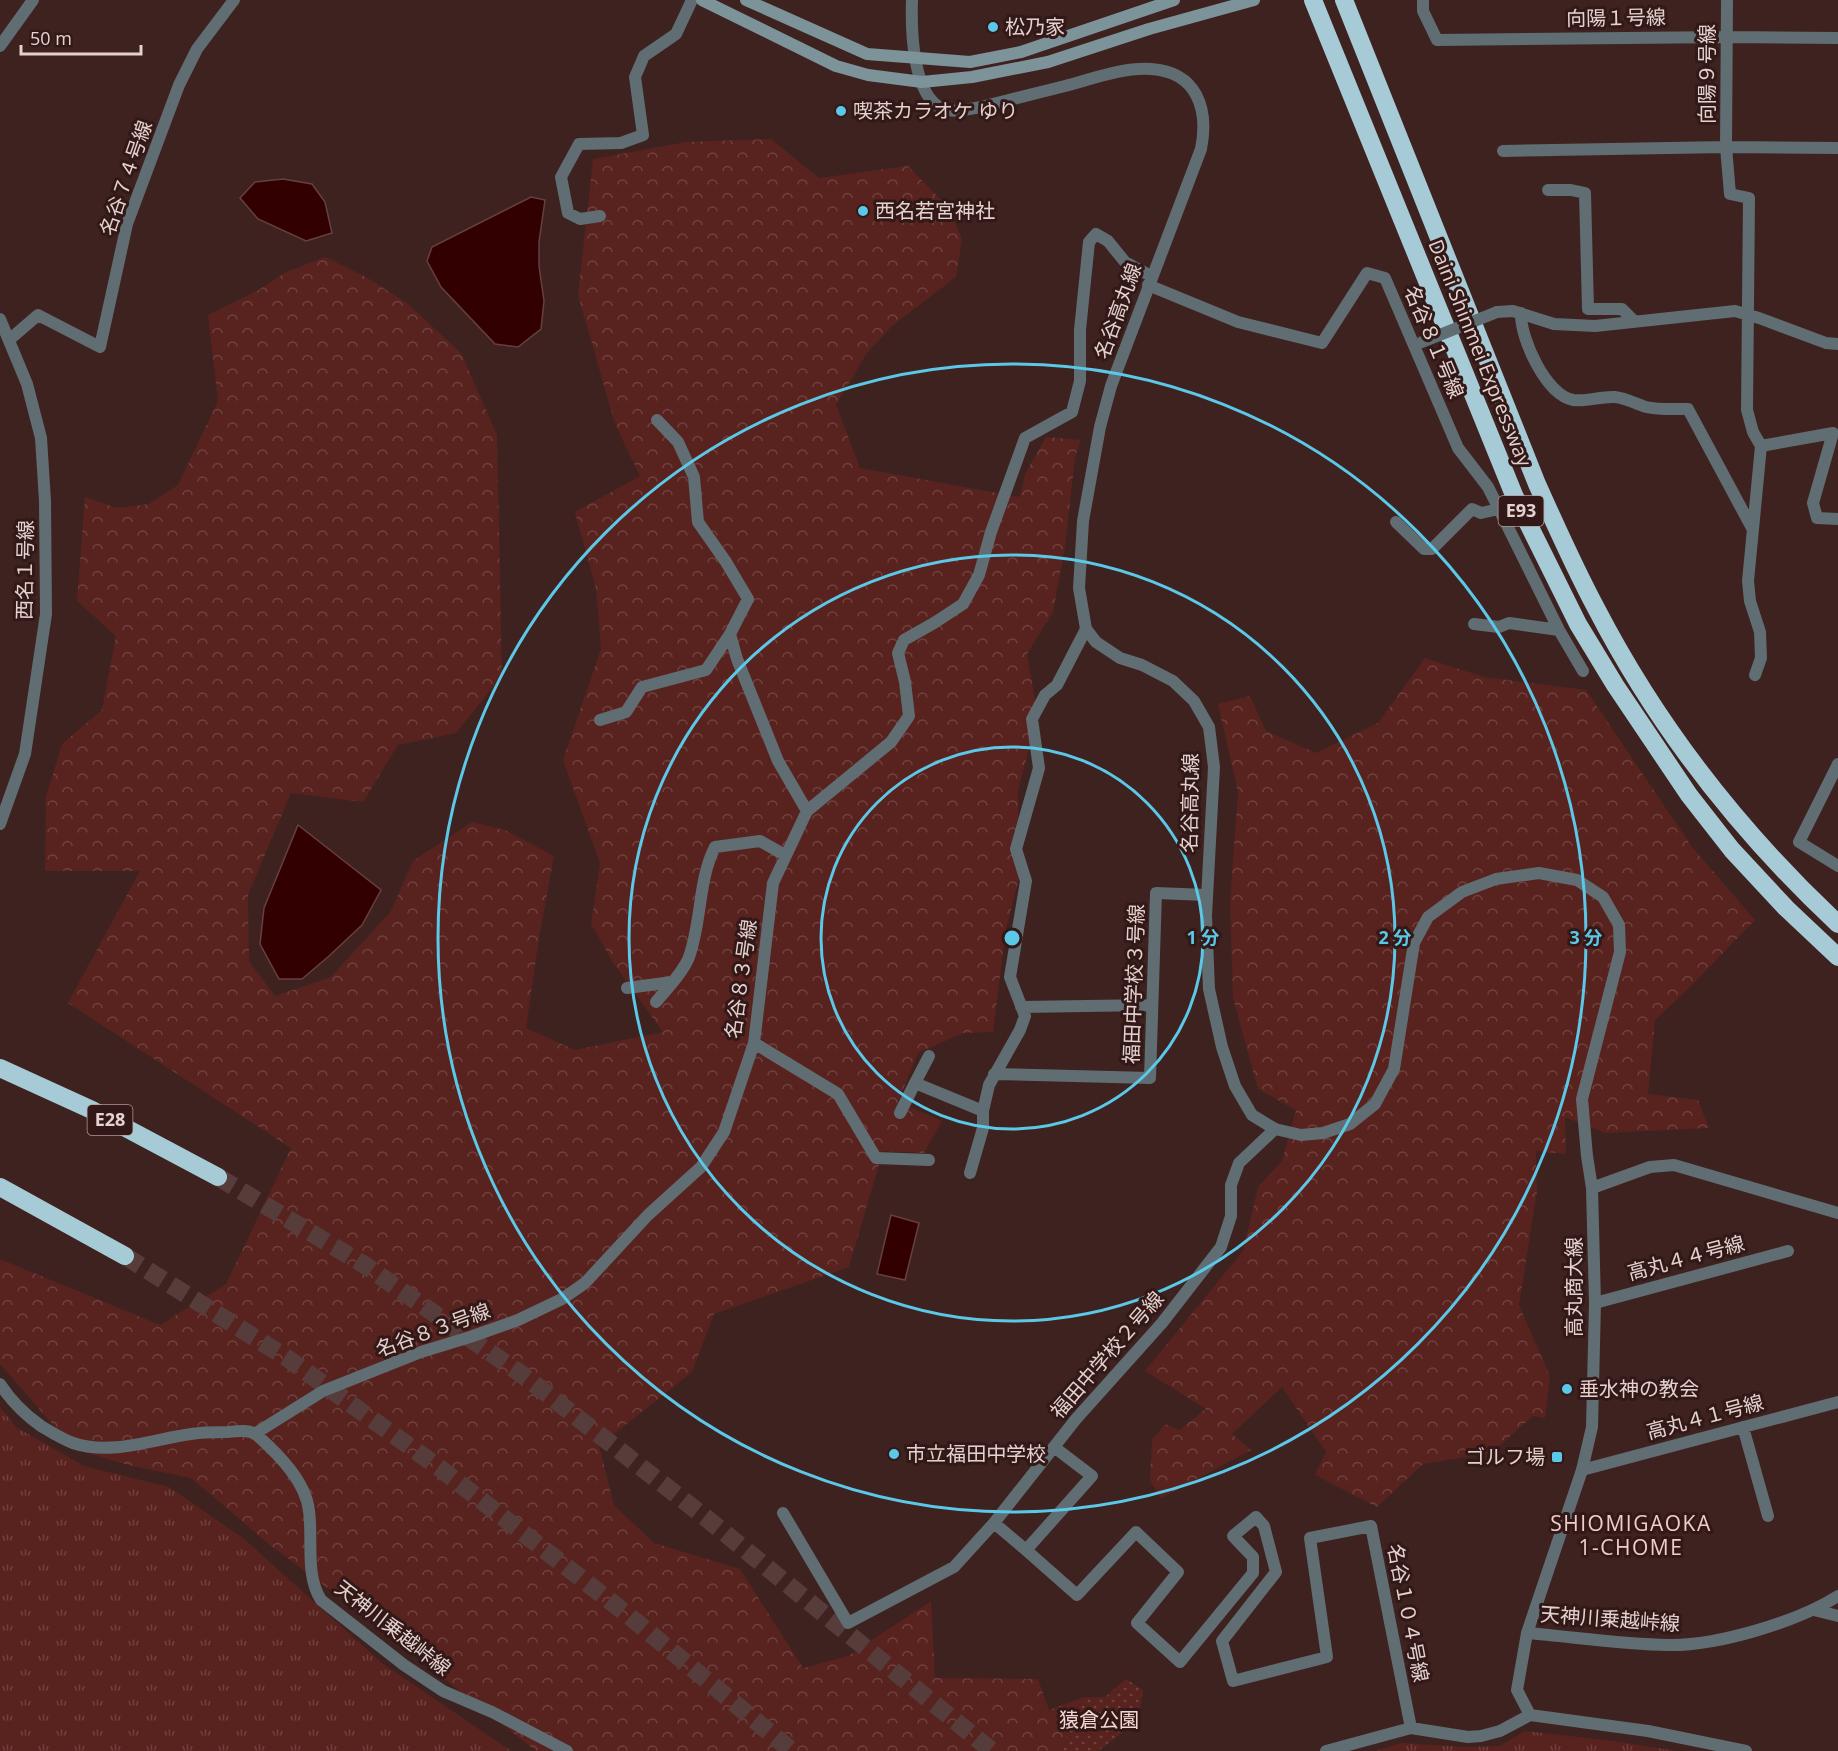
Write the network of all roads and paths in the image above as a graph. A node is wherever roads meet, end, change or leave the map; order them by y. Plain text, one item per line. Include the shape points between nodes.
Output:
1 (33, 0) edge
2 (234, 0) edge
3 (692, 0) edge
4 (702, 0) edge
5 (746, 0) edge
6 (912, 0) edge
7 (1174, 0) edge
8 (1254, 0) edge
9 (1313, 0) edge
10 (1344, 0) edge
11 (1423, 0) edge
12 (1727, 0) edge
13 (1727, 37) junction
14 (1838, 38) edge
15 (0, 46) edge
16 (915, 59) junction
17 (922, 82) junction
18 (1726, 147) junction
19 (1838, 148) edge
20 (1503, 151) dead end
21 (1548, 190) dead end
22 (600, 216) dead end
23 (1150, 281) junction
24 (1521, 313) junction
25 (1748, 315) junction
26 (0, 319) edge
27 (1635, 322) junction
28 (9, 340) junction
29 (1418, 344) junction
30 (1838, 344) edge
31 (657, 420) dead end
32 (1761, 446) junction
33 (1499, 510) junction
34 (1838, 519) edge
35 (1396, 522) dead end
36 (1752, 528) junction
37 (1474, 624) dead end
38 (1086, 629) junction
39 (1559, 630) junction
40 (730, 633) junction
41 (1583, 671) dead end
42 (1755, 675) dead end
43 (600, 720) dead end
44 (1838, 764) edge
45 (807, 811) junction
46 (0, 824) edge
47 (785, 855) junction
48 (1838, 866) edge
49 (1207, 895) junction
50 (1838, 924) edge
51 (1838, 957) edge
52 (672, 981) junction
53 (627, 988) dead end
54 (656, 1002) dead end
55 (1152, 1005) junction
56 (1021, 1007) junction
57 (754, 1043) junction
58 (929, 1056) dead end
59 (0, 1063) edge
60 (0, 1068) edge
61 (994, 1074) junction
62 (915, 1083) junction
63 (92, 1110) junction
64 (984, 1111) junction
65 (900, 1113) dead end
66 (1275, 1129) junction
67 (929, 1160) dead end
68 (970, 1173) dead end
69 (218, 1177) tunnel mouth
70 (0, 1187) edge
71 (1592, 1188) junction
72 (1838, 1213) edge
73 (1788, 1251) dead end
74 (125, 1256) tunnel mouth
75 (1595, 1303) junction
76 (0, 1384) edge
77 (1838, 1402) edge
78 (1743, 1427) junction
79 (256, 1433) junction
80 (1054, 1448) junction
81 (1582, 1470) junction
82 (783, 1513) dead end
83 (1768, 1516) dead end
84 (994, 1523) junction
85 (1026, 1550) junction
86 (1838, 1596) edge
87 (1814, 1610) junction
88 (1838, 1616) edge
89 (1527, 1633) junction
90 (1530, 1715) junction
91 (1411, 1728) junction
92 (567, 1751) edge
93 (1326, 1751) edge
94 (1746, 1751) edge

1 - 15 street
2 - 28 street, 名谷７４号線 via 197,49 179,85 127,224 100,348 38,315
3 - 22 street via 676,34 644,56 635,77 643,135 621,143 579,144 561,177 568,213 580,219
4 - 17 main road via 836,66
5 - 16 main road via 867,54
6 - 16 street, 名谷高丸線
7 - 16 main road via 1006,56 970,62
8 - 17 main road via 1038,64
9 - 51 highway, Daini Shinmei Expressway / E93 via 1497,457 1578,624 1689,795 1740,858
10 - 50 highway, Daini Shinmei Expressway / E93 via 1538,484 1596,609 1707,781 1750,834
11 - 13 street, 向陽１号線 via 1422,11 1437,40
12 - 13 street, 向陽９号線
13 - 14 street, 向陽１号線
13 - 18 street, 向陽９号線
16 - 17 street, 名谷高丸線
17 - 23 street, 名谷高丸線 via 930,99 939,106 960,111 1134,70 1151,69 1181,78 1197,94 1202,106 1204,134
18 - 19 street
18 - 20 street
18 - 25 street, 向陽９号線 via 1730,194 1749,198
21 - 27 street via 1585,193 1588,309 1622,309
23 - 29 street, 名谷８１号線 via 1238,322 1322,343 1367,273 1385,278
23 - 38 street, 名谷高丸線 via 1100,427 1083,521 1079,588
23 - 45 street, 名谷８１号線 via 1125,262 1108,241 1096,234 1089,242 1080,330 1080,381 1072,412 1025,438 979,575 963,604 904,640 898,653 909,716 891,742
24 - 27 street via 1554,324 1595,326
24 - 29 street, bridge via 1497,312
24 - 36 street via 1521,326 1533,357 1558,394 1573,400 1616,397 1649,408 1688,409
25 - 27 street via 1735,311
25 - 30 street
25 - 32 street via 1747,410
26 - 28 street, 西名１号線
28 - 46 street, 西名１号線 via 27,384 41,438 46,614 25,754
29 - 33 street, 名谷８１号線 via 1458,448 1488,487
31 - 40 street via 678,442 694,477 698,522 748,599
32 - 34 street via 1833,433 1813,502 1817,518
32 - 36 street
33 - 35 street via 1481,513 1472,509 1432,549 1424,549
33 - 39 street, 名谷８１号線
36 - 42 street via 1748,581 1760,632 1761,658
37 - 39 street via 1499,627 1509,623
38 - 49 street, 名谷高丸線 via 1096,642 1120,658 1173,681 1194,701 1209,727 1214,767
38 - 56 street via 1057,685 1044,695 1032,718 1039,768 1017,849 1026,881 1010,977
39 - 41 street, 名谷８１号線
40 - 43 street via 706,670 642,687 626,712
40 - 45 street via 778,762
44 - 48 street via 1799,842
45 - 47 street, 名谷８３号線
47 - 52 street via 760,841 715,847 708,861 699,924 689,959
47 - 57 street, 名谷８３号線 via 773,883
49 - 55 street, 福田中学校３号線 via 1156,893
49 - 66 street, 名谷高丸線 via 1209,989 1222,1047 1235,1086 1252,1114
52 - 53 street
52 - 54 street
55 - 56 street
55 - 61 street, 福田中学校３号線 via 1150,1078
56 - 61 street via 1025,1016 1020,1030
57 - 67 street via 838,1094 876,1158
57 - 79 street, 名谷８３号線 via 724,1132 700,1167 648,1215 585,1283 518,1320 421,1352 323,1391
58 - 62 street
59 - 63 highway
60 - 63 highway, E28
61 - 64 street
62 - 64 street
62 - 65 street
63 - 69 highway, E28
64 - 68 street
66 - 71 street, 名谷高丸線 via 1301,1135 1323,1132 1350,1124 1375,1104 1394,1069 1414,943 1428,917 1462,892 1496,879 1539,873 1577,880 1603,897 1619,926 1620,952 1582,1099
66 - 80 street, 福田中学校２号線 via 1239,1163 1232,1185 1231,1216 1221,1247 1162,1323
70 - 74 highway
71 - 72 street via 1650,1167 1674,1165
71 - 75 street, 高丸商大線
73 - 75 street, 高丸４４号線
75 - 81 street, 高丸商大線 via 1592,1426
76 - 79 street via 9,1398 37,1423 73,1443 87,1446 109,1447 194,1433
77 - 78 street, 高丸４１号線
78 - 81 street, 高丸４１号線
78 - 83 street
79 - 92 street, 天神川乗越峠線 via 279,1456 305,1497 315,1591 321,1600 443,1691
80 - 84 street, 福田中学校２号線
80 - 85 street via 1092,1476
81 - 89 street, 高丸商大線
82 - 84 street, 福田中学校２号線 via 848,1623 954,1567
84 - 85 street
85 - 91 street, 名谷１０４号線 via 1077,1595 1136,1533 1178,1572 1137,1623 1180,1662 1253,1573 1253,1557 1233,1536 1256,1518 1264,1526 1276,1572 1222,1641 1233,1681 1327,1657 1310,1538 1371,1526
86 - 87 street, 天神川乗越峠線
87 - 88 street
87 - 89 street, 天神川乗越峠線 via 1734,1636 1670,1645
89 - 90 street, 天神川乗越峠線 via 1516,1685
90 - 91 street via 1500,1731 1467,1737
90 - 94 street via 1648,1731
91 - 93 street

